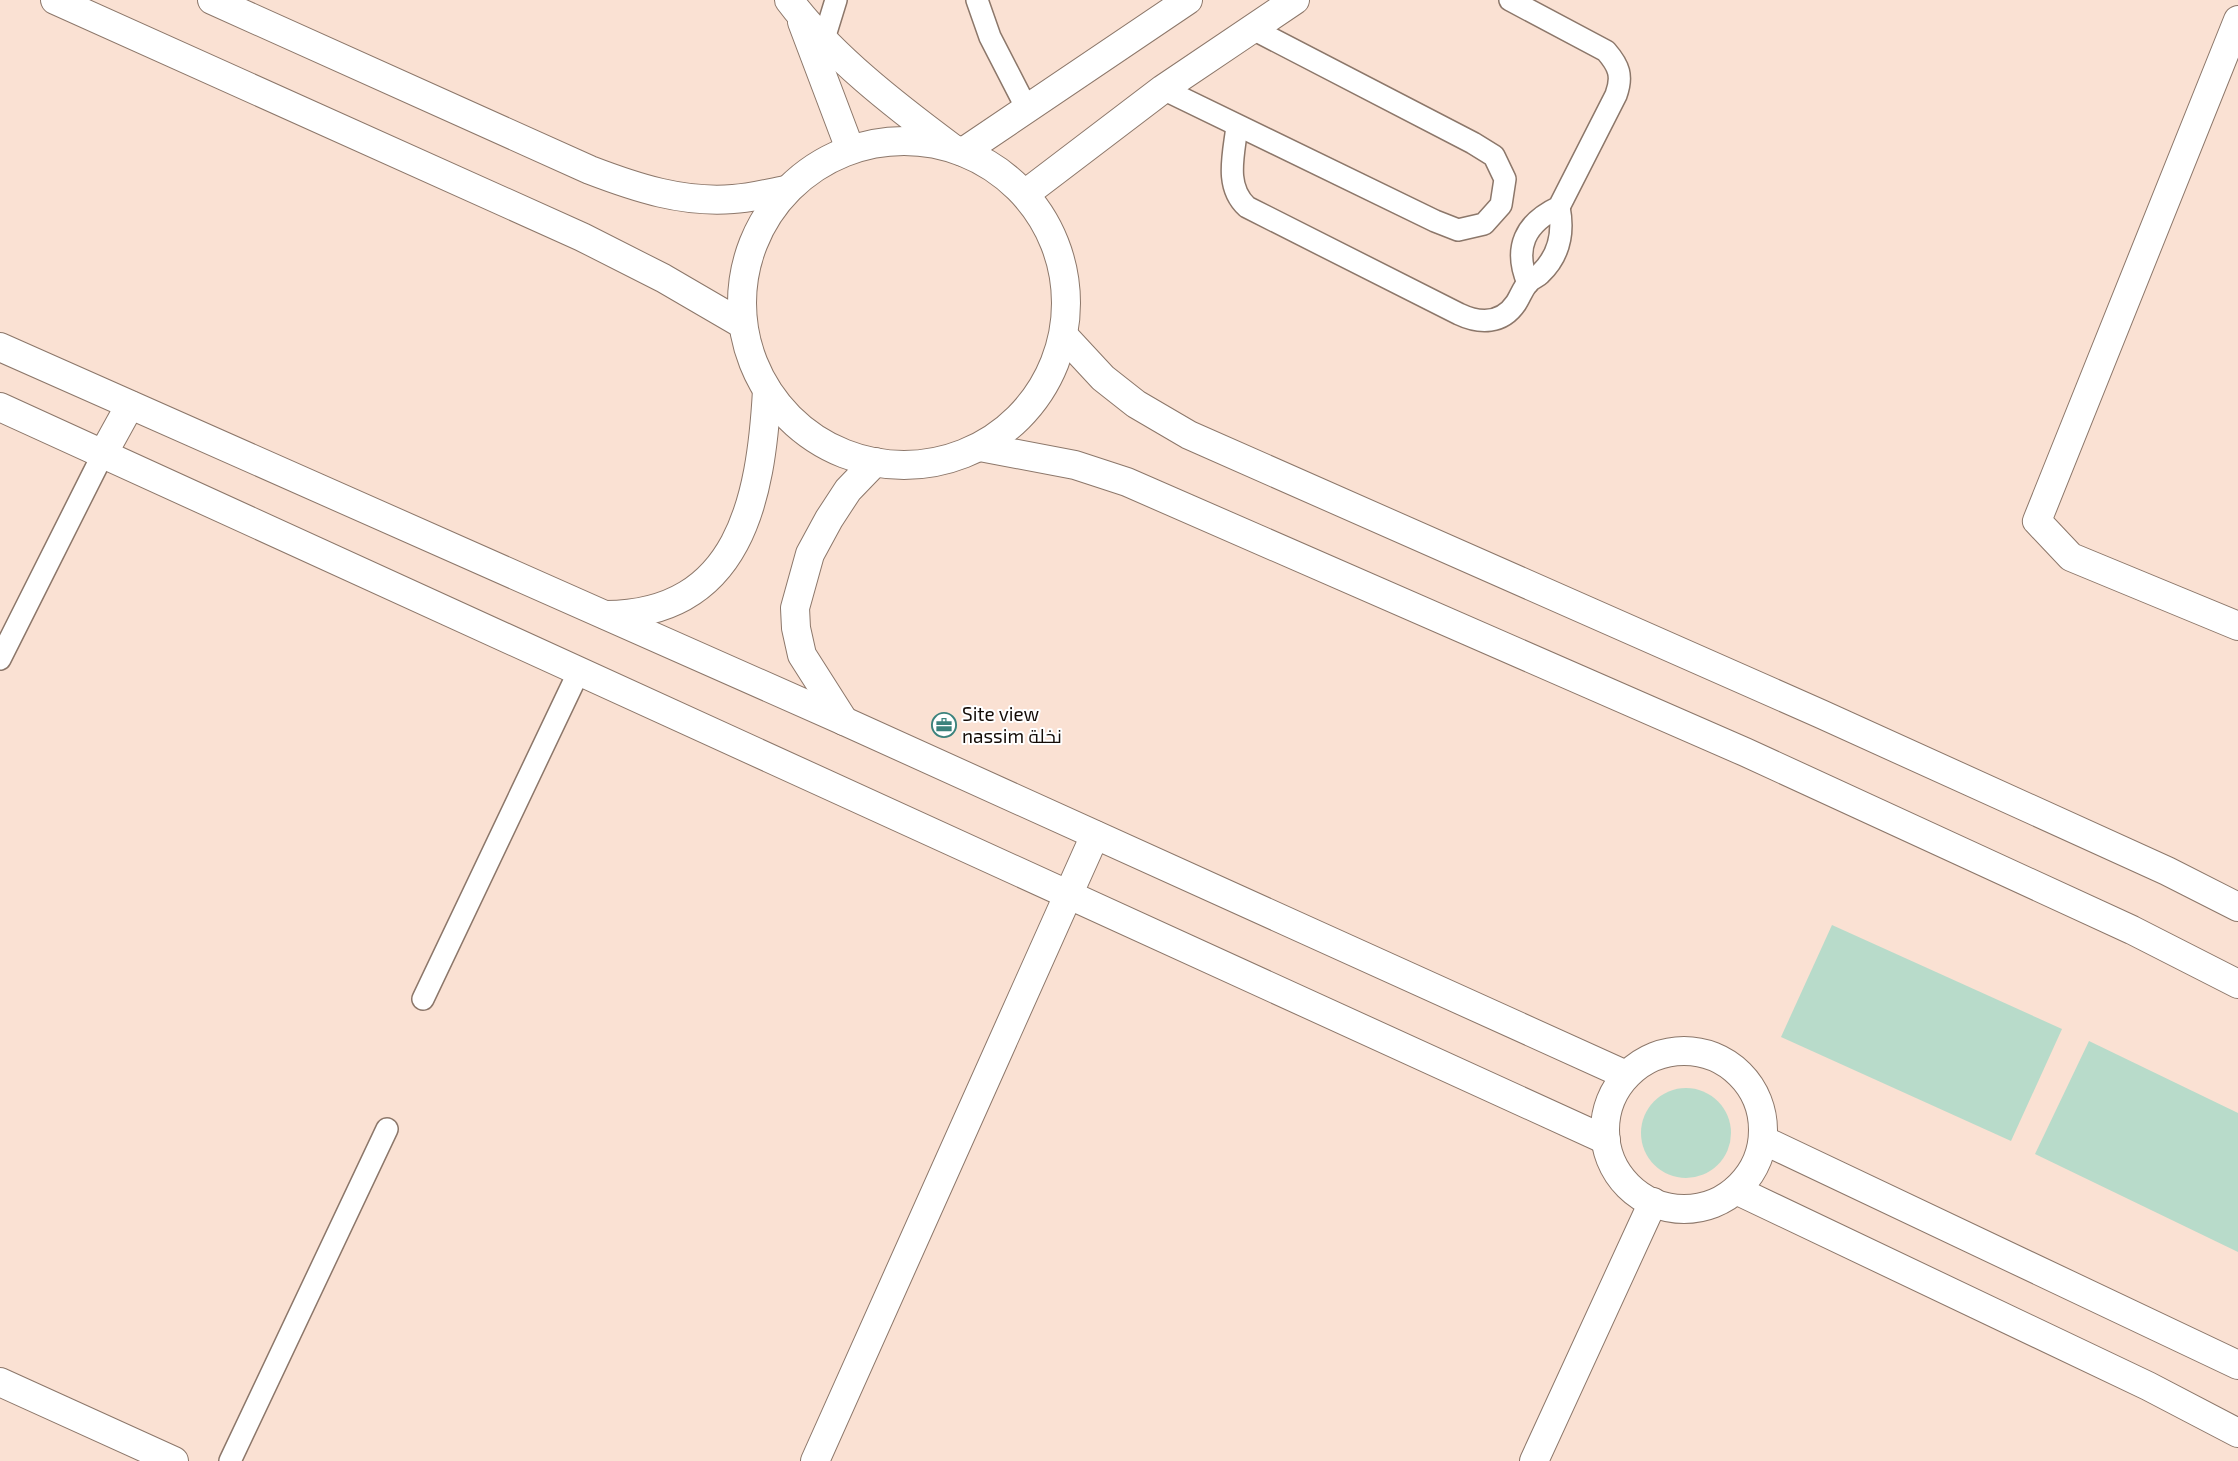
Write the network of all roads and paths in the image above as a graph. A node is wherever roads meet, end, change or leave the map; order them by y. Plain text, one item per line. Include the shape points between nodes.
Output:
1 (55, 0) edge
2 (212, 0) edge
3 (836, 0) edge
4 (977, 0) edge
5 (1188, 0) edge
6 (1295, 0) edge
7 (1510, 0) edge
8 (794, 7) edge
9 (2238, 20) edge
10 (1251, 28) junction
11 (824, 39) junction
12 (1163, 89) junction
13 (1027, 108) junction
14 (1237, 126) junction
15 (850, 149) junction
16 (957, 149) junction
17 (786, 190) junction
18 (1025, 194) junction
19 (1559, 207) junction
20 (1528, 283) junction
21 (742, 324) junction
22 (1064, 336) junction
23 (0, 347) edge
24 (767, 390) junction
25 (130, 405) junction
26 (0, 407) edge
27 (980, 447) junction
28 (103, 454) junction
29 (876, 462) junction
30 (604, 615) junction
31 (2238, 626) edge
32 (0, 659) edge
33 (579, 671) junction
34 (844, 721) junction
35 (1095, 835) junction
36 (1068, 895) junction
37 (2238, 907) edge
38 (2238, 984) edge
39 (423, 999) dead end
40 (1626, 1075) junction
41 (387, 1129) dead end
42 (1606, 1140) junction
43 (1763, 1140) junction
44 (1736, 1190) junction
45 (1653, 1202) junction
46 (2238, 1365) edge
47 (0, 1382) edge
48 (2238, 1433) edge
49 (174, 1461) edge
50 (230, 1461) edge
51 (815, 1461) edge
52 (1534, 1461) edge

1 - 21 main road via 590,241 663,278
2 - 17 main road via 590,170 638,188 686,198 733,199
3 - 11 lane
4 - 13 lane via 990,37
5 - 13 main road
6 - 10 main road
7 - 19 lane via 1606,51 1616,62 1620,73 1616,95
8 - 11 main road
8 - 15 main road
9 - 31 main road via 2037,521 2070,557
10 - 12 main road
10 - 14 lane via 1473,142 1494,156 1505,179 1501,205 1484,224 1458,230
11 - 16 main road via 872,84
12 - 14 lane
12 - 18 main road
13 - 16 main road
14 - 20 lane via 1232,182 1235,192 1247,207 1480,322 1502,317 1511,310
15 - 16 main road via 884,141 906,140
15 - 17 main road via 827,159
16 - 18 main road via 986,162
17 - 21 main road via 766,216 748,257 742,286
18 - 22 main road via 1040,214 1061,260 1067,310
19 - 20 lane via 1562,222 1557,251 1550,264
19 - 20 lane via 1532,224 1525,238 1521,253 1522,269
21 - 24 main road via 755,368
22 - 27 main road via 1051,373 1038,395 1002,433
22 - 37 main road via 1102,378 1136,404 1189,435 1812,710 2167,871
23 - 25 main road
24 - 29 main road via 781,410 819,441 841,452
24 - 30 main road via 760,460 743,528 732,550 698,588 677,601 637,614
25 - 28 main road
25 - 30 main road
26 - 28 main road
27 - 29 main road via 946,460 923,464 900,466
27 - 38 main road via 1075,465 1127,482 1745,752 2132,930
28 - 32 lane
28 - 33 main road
29 - 34 main road via 848,490 829,519 810,554 795,608 802,655
30 - 34 main road
33 - 36 main road
33 - 39 lane
34 - 35 main road
35 - 36 main road
35 - 40 main road
36 - 42 main road
36 - 51 main road
40 - 42 main road via 1612,1098 1605,1124
40 - 43 main road via 1646,1060 1670,1052 1694,1051 1718,1058 1739,1072 1754,1092 1762,1115
41 - 50 lane
42 - 45 main road via 1617,1172 1633,1190
43 - 44 main road via 1749,1176
43 - 46 main road
44 - 45 main road via 1718,1202 1696,1208 1674,1208
44 - 48 main road via 2148,1386
45 - 52 main road
47 - 49 main road

